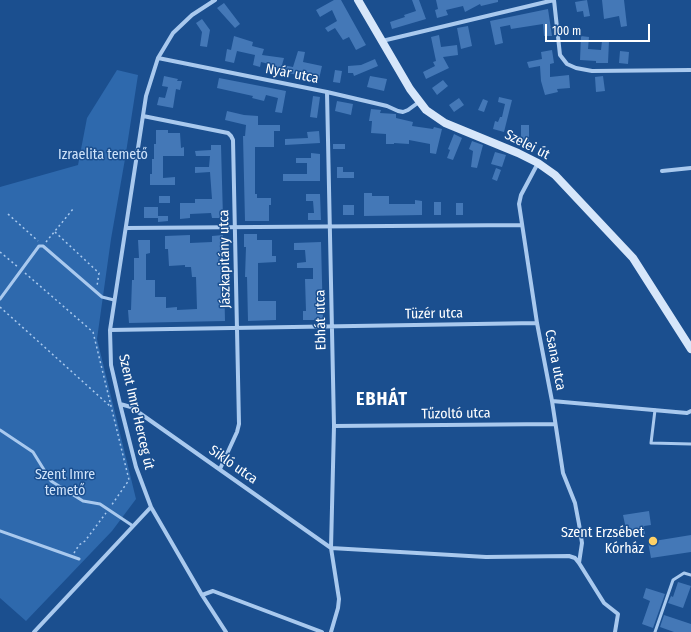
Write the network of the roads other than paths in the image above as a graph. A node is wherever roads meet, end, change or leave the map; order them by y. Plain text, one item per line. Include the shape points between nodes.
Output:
1 (215, 0) edge
2 (358, 0) edge
3 (554, 0) edge
4 (382, 41) junction
5 (158, 58) junction
6 (691, 70) edge
7 (327, 92) junction
8 (419, 102) junction
9 (143, 116) junction
10 (538, 163) junction
11 (691, 168) edge
12 (662, 171) dead end
13 (521, 225) junction
14 (329, 226) junction
15 (235, 227) junction
16 (126, 228) junction
17 (0, 299) edge
18 (114, 300) junction
19 (537, 324) junction
20 (332, 326) junction
21 (238, 327) junction
22 (110, 330) junction
23 (691, 349) edge
24 (552, 401) junction
25 (120, 404) junction
26 (655, 410) junction
27 (691, 411) edge
28 (554, 424) junction
29 (334, 426) junction
30 (0, 430) edge
31 (691, 444) edge
32 (220, 469) junction
33 (151, 507) junction
34 (133, 526) junction
35 (0, 531) edge
36 (331, 548) junction
37 (79, 559) dead end
38 (580, 563) junction
39 (691, 575) edge
40 (202, 595) junction
41 (34, 632) edge
42 (226, 632) edge
43 (322, 632) edge
44 (331, 632) edge
45 (615, 632) edge
46 (655, 632) edge

1 - 5 street, Szent Imre Herceg út via 192,15 173,33
2 - 4 main road, Szelei út
3 - 4 street
3 - 6 street via 560,55 567,64 592,71
4 - 8 main road, Szelei út
5 - 7 street, Nyár utca
5 - 9 street, Szent Imre Herceg út via 146,96
7 - 8 street, Nyár utca via 403,112
7 - 14 street, Ebhát utca
8 - 10 main road, Szelei út via 445,123
9 - 15 street, Jászkapitány utca via 228,133 231,136
9 - 16 street, Szent Imre Herceg út
10 - 13 street, Csana utca via 521,195
10 - 23 main road, Szelei út via 570,189 633,258
11 - 12 street
13 - 14 street
13 - 19 street, Csana utca
14 - 15 street
14 - 20 street, Ebhát utca
15 - 16 street
15 - 21 street, Jászkapitány utca
16 - 18 street, Szent Imre Herceg út
17 - 18 lane via 39,246 43,246 102,296
18 - 22 street, Szent Imre Herceg út
19 - 20 street, Tüzér utca
19 - 24 street, Csana utca
20 - 21 street, Tüzér utca
20 - 29 street, Ebhát utca
21 - 22 street, Tüzér utca
21 - 32 street, Jászkapitány utca via 239,424
22 - 25 street, Szent Imre Herceg út via 111,365
24 - 26 street
24 - 28 street, Csana utca
25 - 32 street, Sikló utca via 131,407
25 - 33 street, Szent Imre Herceg út via 136,467
26 - 27 street via 687,413
26 - 31 lane via 651,443
28 - 29 street, Tűzoltó utca
28 - 38 street, Csana utca via 563,473 575,503 579,524 582,543
29 - 36 street, Ebhát utca
30 - 34 lane via 33,452 51,481 83,501 100,504
32 - 36 street, Sikló utca
33 - 34 street
33 - 40 street, Szent Imre Herceg út
34 - 41 street
35 - 37 lane
36 - 38 street via 486,557 569,556
36 - 44 street via 338,608
38 - 45 street via 604,603 618,614
39 - 46 lane via 684,573 673,580
40 - 42 street, Szent Imre Herceg út
40 - 43 street via 213,591

